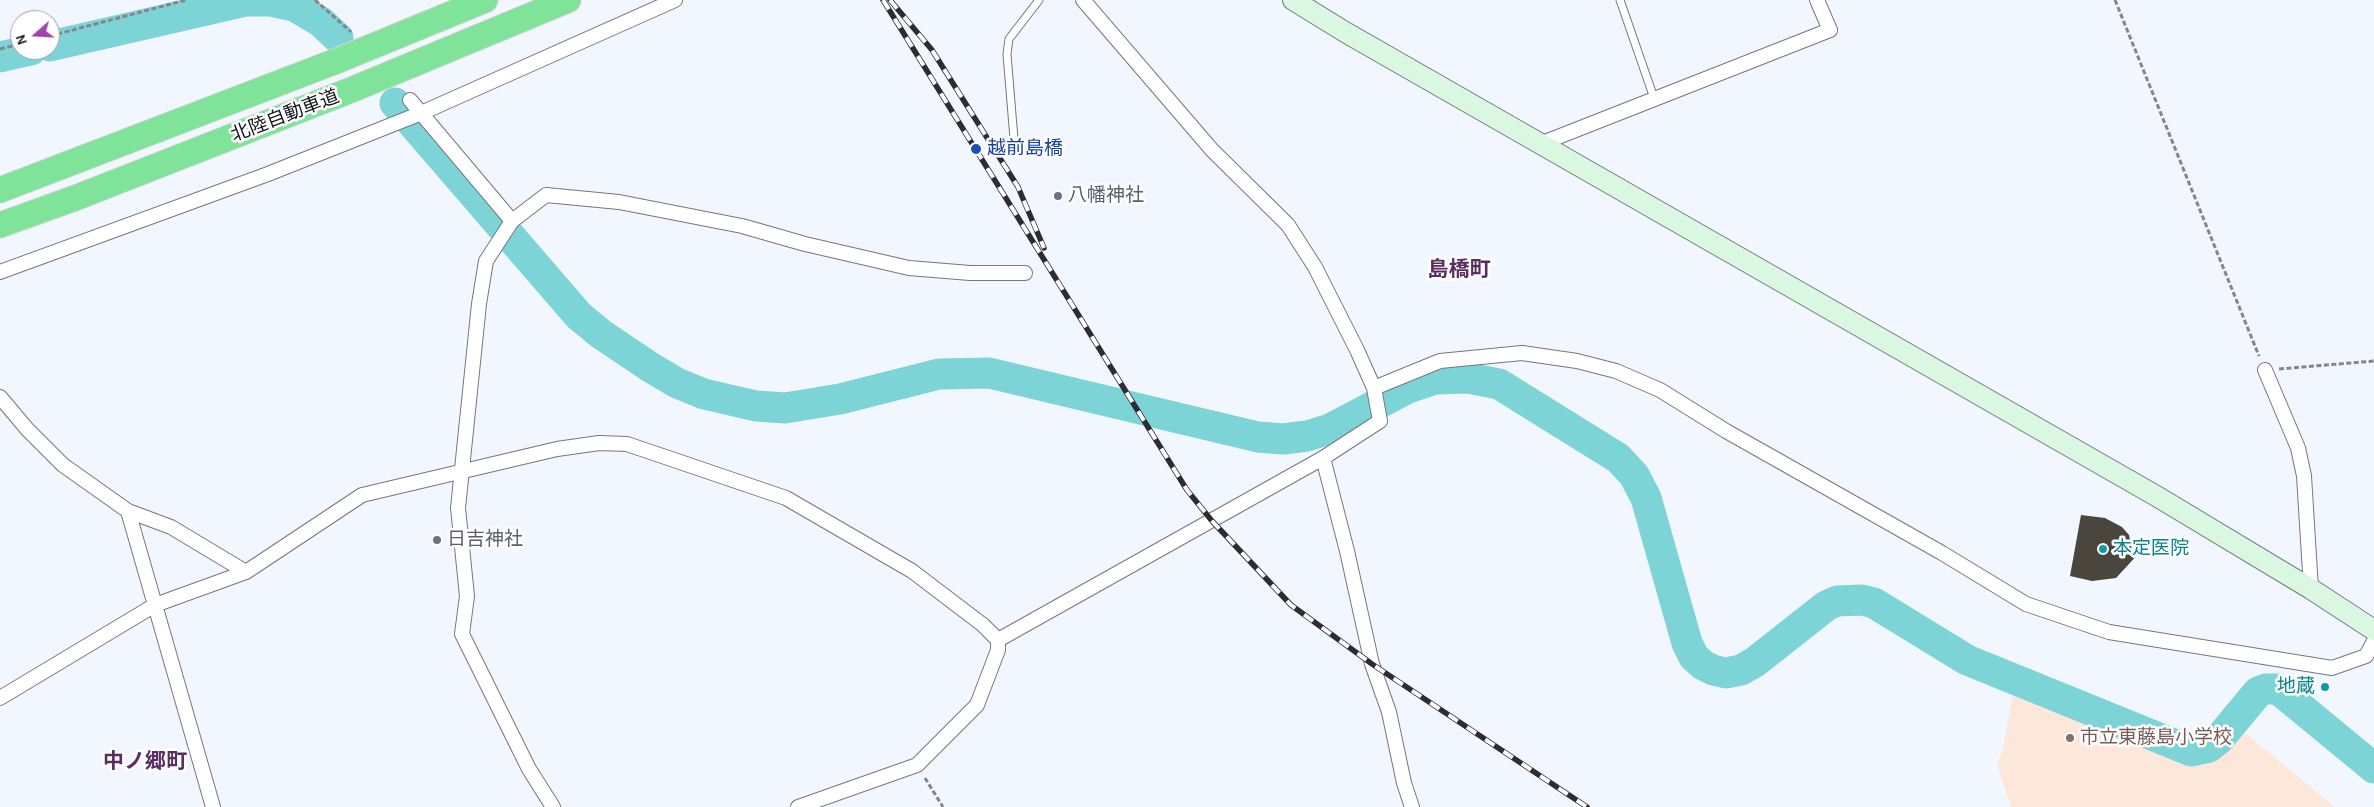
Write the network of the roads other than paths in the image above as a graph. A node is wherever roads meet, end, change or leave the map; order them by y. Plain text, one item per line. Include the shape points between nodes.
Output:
1 (485, 0) edge
2 (568, 0) edge
3 (675, 0) edge
4 (1039, 0) edge
5 (1083, 0) edge
6 (1293, 0) edge
7 (1620, 0) edge
8 (1817, 0) edge
9 (1654, 98) junction
10 (410, 100) dead end
11 (411, 117) junction
12 (1540, 144) junction
13 (1014, 151) dead end
14 (0, 190) edge
15 (0, 225) edge
16 (507, 228) junction
17 (0, 272) edge
18 (1025, 273) dead end
19 (2265, 370) road end
20 (1375, 393) junction
21 (0, 396) edge
22 (1323, 458) junction
23 (462, 471) junction
24 (128, 511) junction
25 (246, 572) junction
26 (2311, 589) junction
27 (155, 605) junction
28 (2374, 630) edge
29 (998, 640) junction
30 (2374, 641) edge
31 (0, 698) edge
32 (213, 807) edge
33 (553, 807) edge
34 (798, 807) edge
35 (1412, 807) edge

1 - 14 highway, 北陸自動車道 via 339,60
2 - 15 highway, 北陸自動車道 via 351,90
3 - 11 street
4 - 13 lane via 1009,39
5 - 20 street via 1200,138 1288,225 1315,267
6 - 12 street
7 - 9 lane
8 - 9 street via 1830,30
9 - 12 street
10 - 11 street
11 - 16 street
11 - 17 street via 268,174
12 - 26 street
16 - 18 street via 546,195 619,202 742,226 909,268
16 - 23 street via 486,261 478,304
19 - 26 street via 2298,448 2304,476
20 - 22 street via 1380,421
20 - 30 street via 1440,361 1522,353 1577,361 1616,371 1660,390 2026,604 2108,632 2332,668 2366,656
21 - 24 street via 63,465
22 - 29 street
22 - 35 street via 1372,664 1389,712
23 - 25 street via 362,496
23 - 29 street via 557,449 599,443 627,444 649,450 688,467 786,498 912,571
23 - 33 street via 458,508 468,596 462,634 529,769
24 - 25 street via 171,527
24 - 27 street
25 - 27 street
26 - 28 street
27 - 31 street
27 - 32 street
29 - 34 street via 998,650 977,705 917,765

